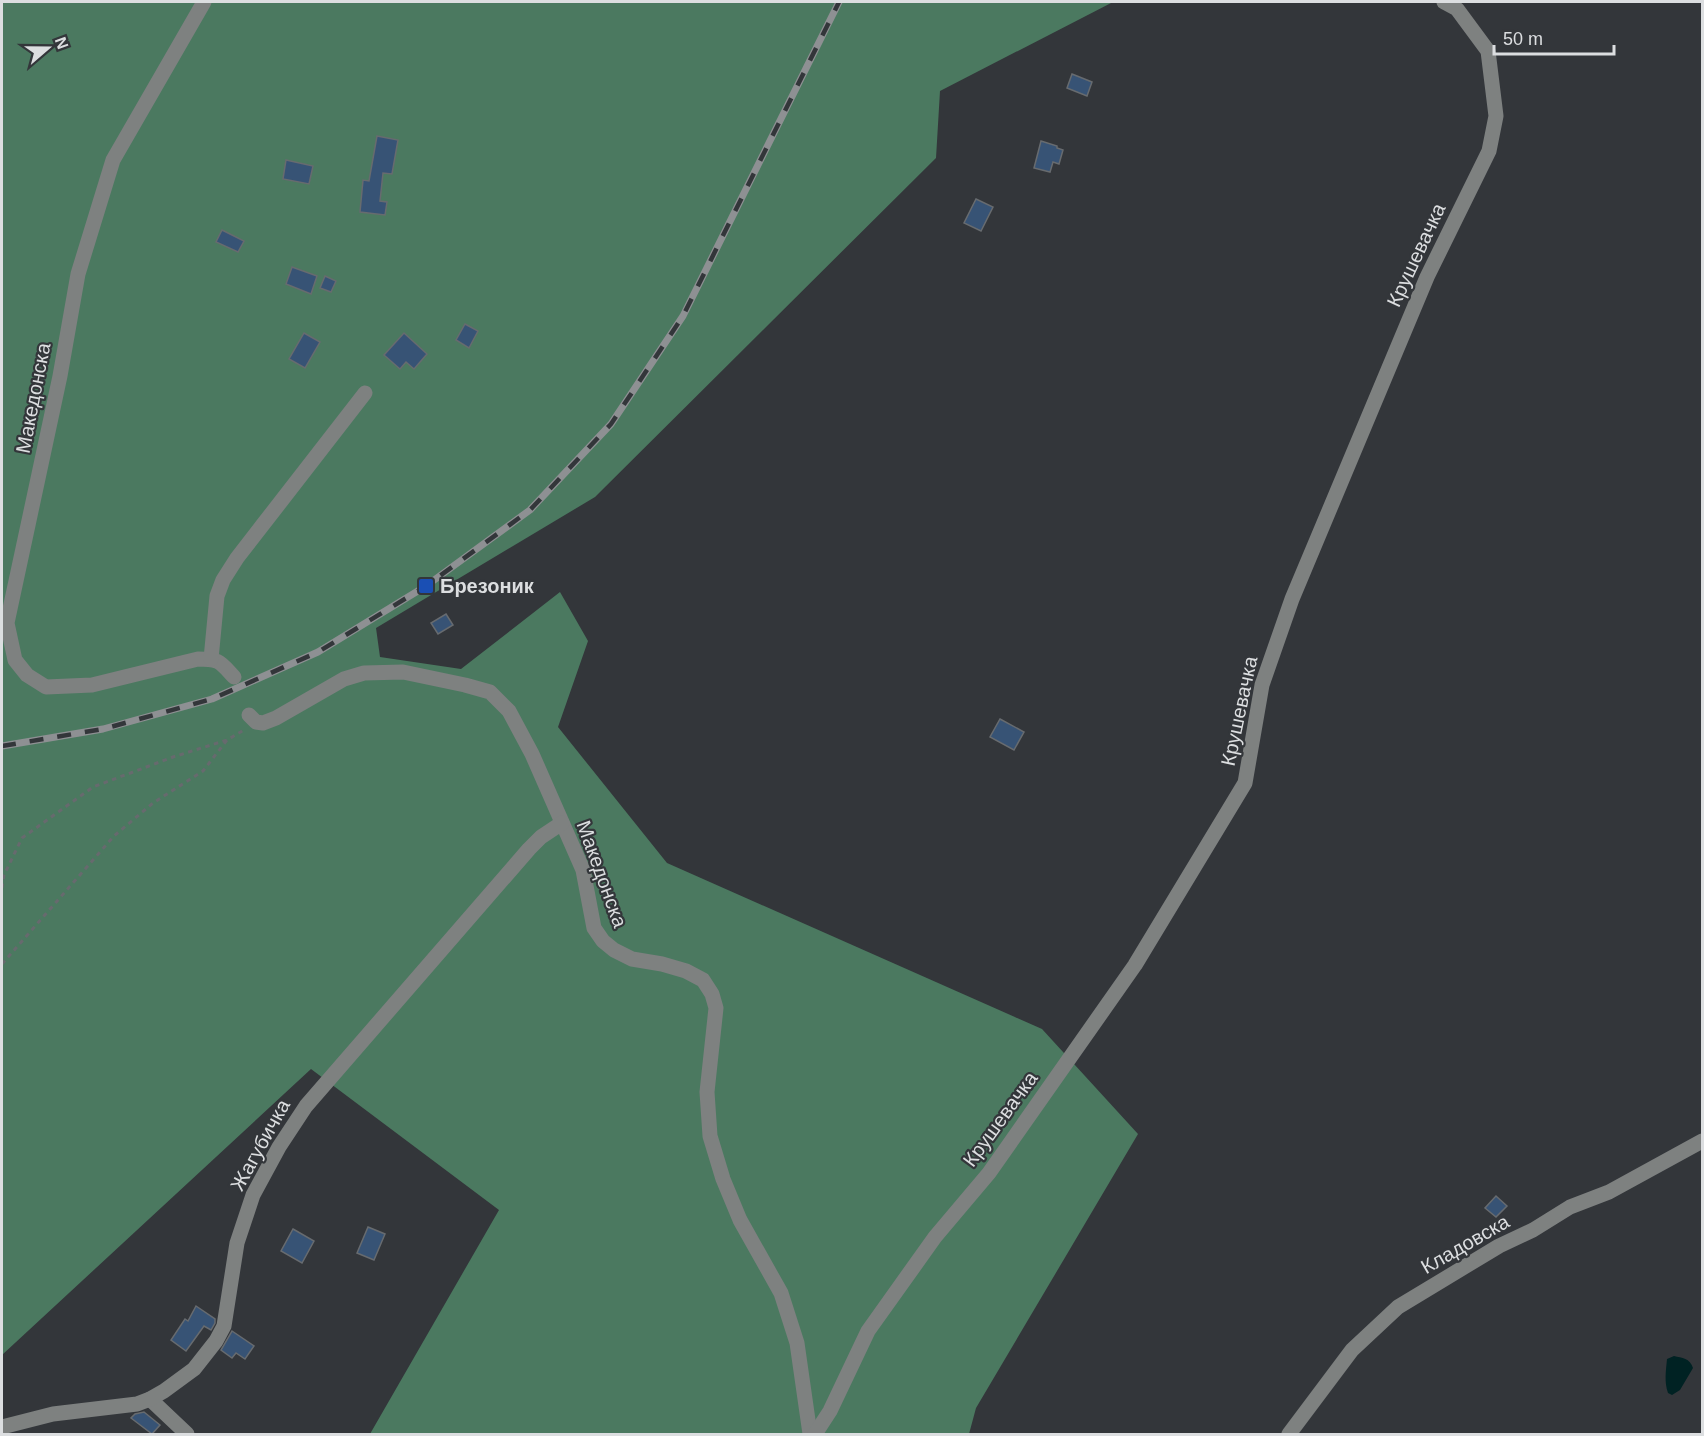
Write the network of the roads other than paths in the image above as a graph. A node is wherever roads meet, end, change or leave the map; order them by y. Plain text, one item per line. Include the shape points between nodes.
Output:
1 (204, 2) edge
2 (1444, 2) edge
3 (365, 393) dead end
4 (8, 659) edge
5 (211, 659) junction
6 (234, 677) dead end
7 (252, 719) road end
8 (562, 823) junction
9 (1702, 1141) edge
10 (150, 1399) junction
11 (2, 1426) edge
12 (187, 1434) edge
13 (810, 1434) edge
14 (815, 1434) edge
15 (1289, 1434) edge

1 - 4 street, Македонска via 113,160 78,274 7,623
2 - 14 street, Крушевачка via 1457,9 1488,51 1496,116 1489,152 1426,277 1292,599 1262,685 1245,783 1135,965 989,1173 935,1237 868,1331
3 - 5 street via 223,580 217,596
4 - 5 street, Македонска via 46,687 92,685
5 - 6 street via 219,661
7 - 8 street, Македонска via 263,723 276,718 344,679 364,673 403,672 490,692 509,711
8 - 10 street, Жагубичка via 535,843 306,1106 253,1195 237,1244 224,1326 194,1369
8 - 13 street, Македонска via 583,870 594,928 603,941 632,959 686,971 703,980 712,994 716,1008 707,1092 710,1136 740,1220 781,1293 797,1343
9 - 15 street, Кладовска via 1499,1246 1398,1308 1352,1350
10 - 11 street, Жагубичка
10 - 12 street

